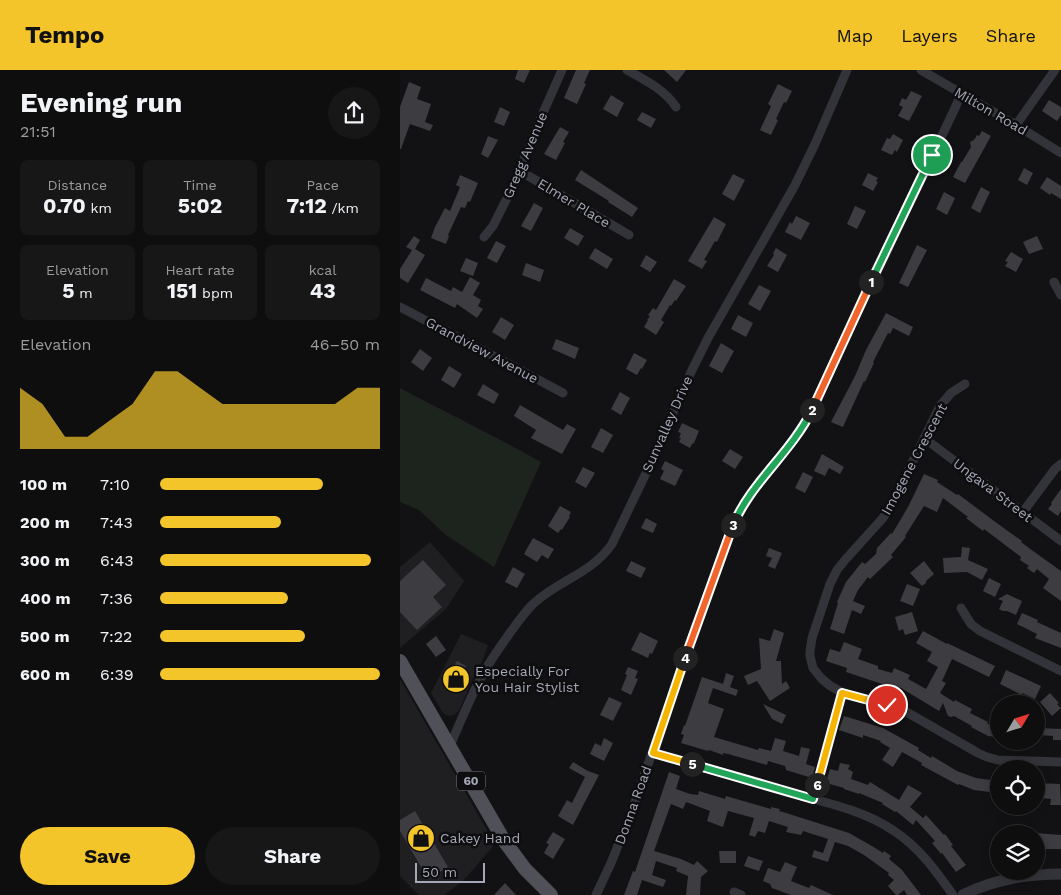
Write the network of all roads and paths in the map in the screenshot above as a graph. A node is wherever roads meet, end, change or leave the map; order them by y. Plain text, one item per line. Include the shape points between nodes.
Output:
1 (562, 70) edge
2 (627, 70) edge
3 (847, 70) edge
4 (921, 70) edge
5 (1055, 70) edge
6 (961, 93) junction
7 (676, 107) dead end
8 (1016, 125) junction
9 (1061, 153) edge
10 (520, 171) junction
11 (628, 235) dead end
12 (484, 237) dead end
13 (1054, 282) dead end
14 (1061, 295) edge
15 (400, 307) edge
16 (965, 384) dead end
17 (563, 394) dead end
18 (924, 438) junction
19 (1061, 464) edge
20 (1023, 512) junction
21 (1061, 541) edge
22 (961, 608) dead end
23 (400, 661) edge
24 (1061, 671) edge
25 (842, 693) junction
26 (450, 746) junction
27 (653, 753) junction
28 (1061, 762) edge
29 (813, 799) junction
30 (1061, 874) edge
31 (551, 895) edge
32 (596, 895) edge
33 (952, 895) edge
34 (963, 895) edge

1 - 10 street, Gregg Avenue
2 - 7 street via 664,94
3 - 26 street, Sunvalley Drive via 795,186 696,361 612,544 606,554 588,569 545,594 522,616 482,675
4 - 6 street, Milton Road
5 - 8 street
6 - 8 street, Milton Road
6 - 27 street, Donna Road via 807,419 754,488 736,519
8 - 9 street, Milton Road
10 - 11 street, Elmer Place
10 - 12 street, Gregg Avenue via 493,226
13 - 14 street
15 - 17 street, Grandview Avenue
16 - 18 street, Imogene Crescent via 940,406
18 - 20 street, Ungava Street
18 - 25 street, Imogene Crescent via 890,508 837,570 812,638 813,668 825,682
19 - 20 street
20 - 21 street, Ungava Street
22 - 24 street via 980,632
23 - 26 main road, 60
25 - 28 street, Imogene Crescent via 903,710 987,757
25 - 29 path
26 - 31 main road, 60 via 515,856
27 - 29 street
27 - 32 street, Donna Road via 616,853
29 - 33 street via 860,813 895,831 926,859
30 - 34 street via 1012,878

